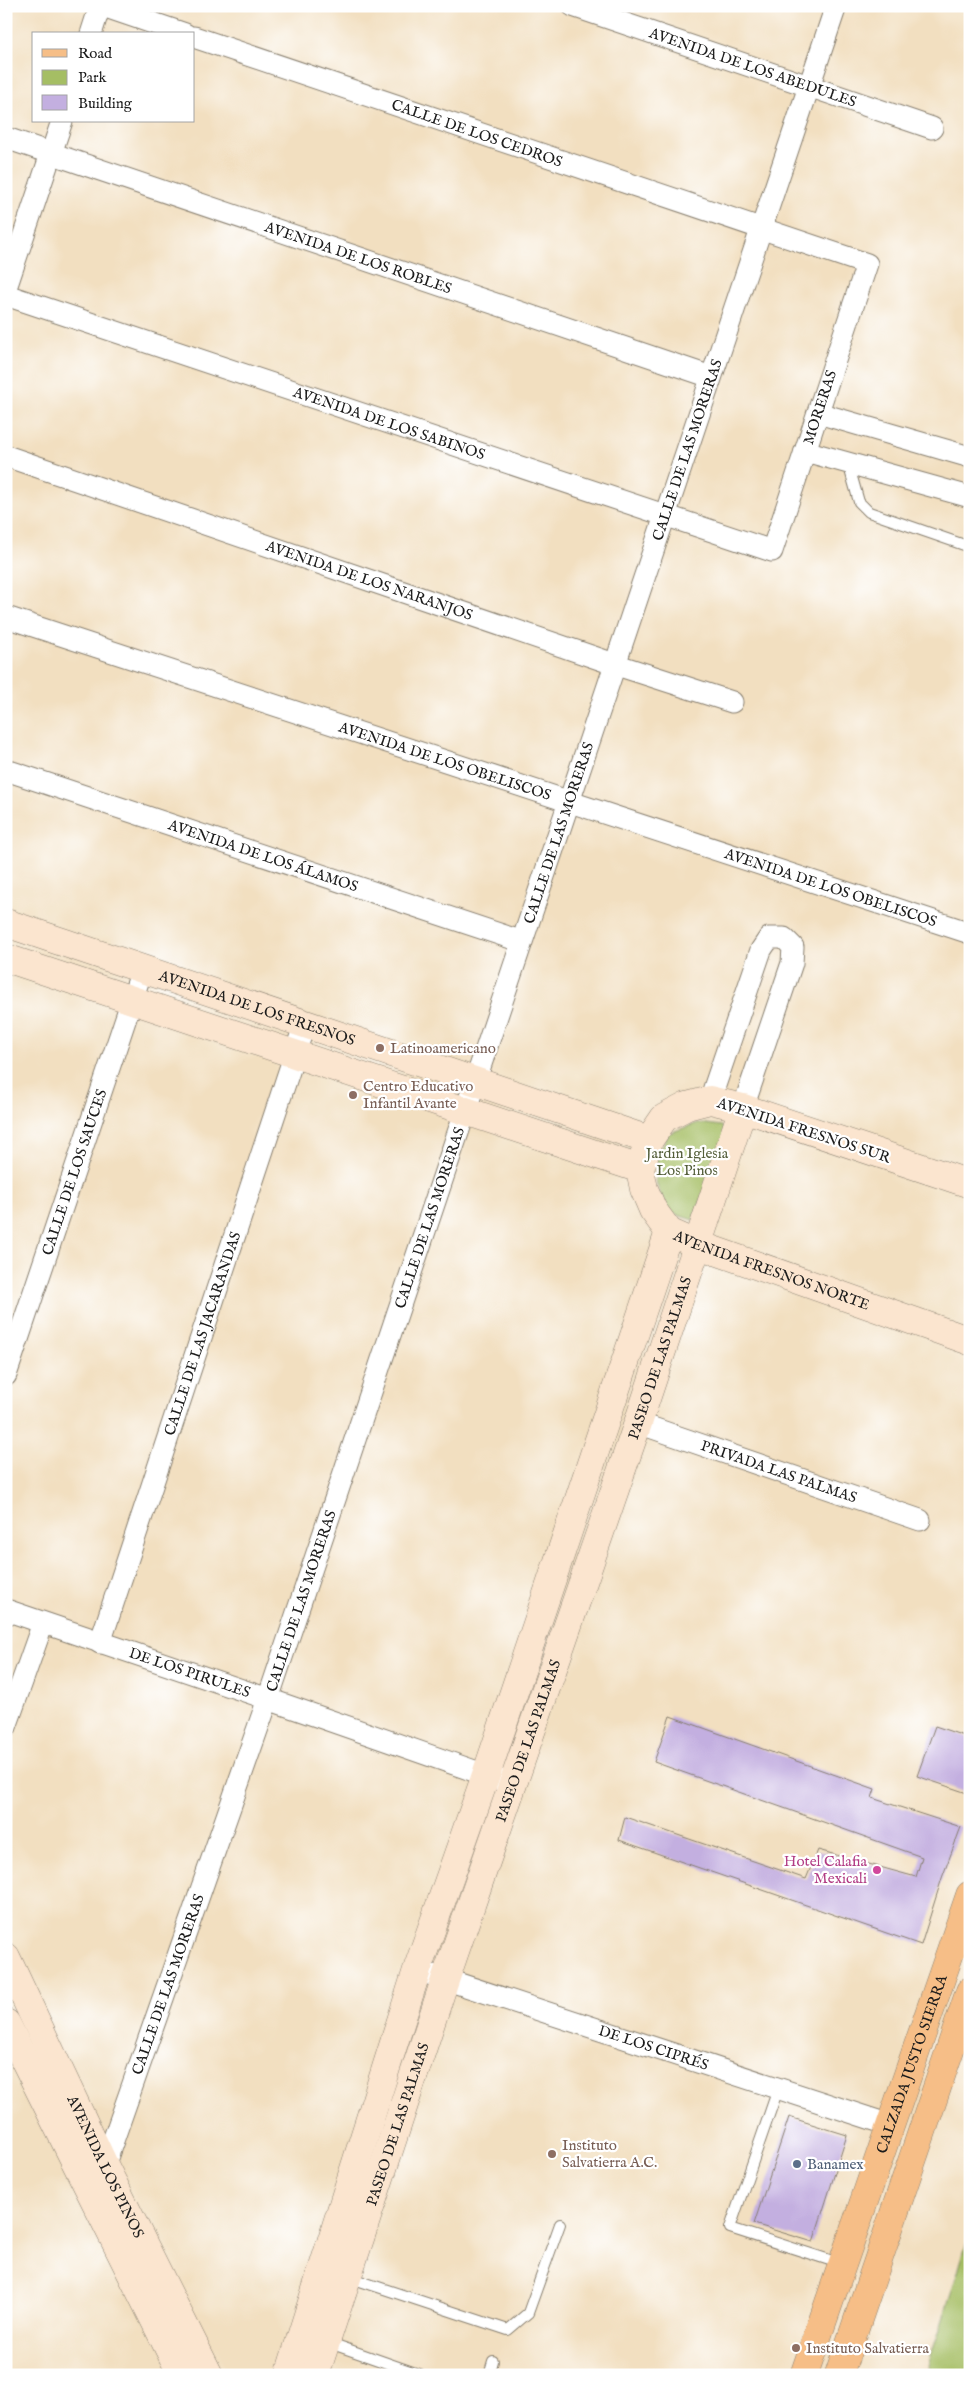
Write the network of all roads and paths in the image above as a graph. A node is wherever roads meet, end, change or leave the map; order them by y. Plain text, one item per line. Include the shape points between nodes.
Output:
1 (102, 6) edge
2 (573, 6) edge
3 (836, 6) edge
4 (92, 32) edge
5 (178, 32) edge
6 (195, 37) edge
7 (809, 86) junction
8 (62, 122) edge
9 (932, 128) dead end
10 (6, 138) edge
11 (51, 153) junction
12 (761, 228) junction
13 (867, 264) joint
14 (6, 288) edge
15 (6, 295) edge
16 (711, 377) junction
17 (818, 414) junction
18 (805, 451) junction
19 (6, 456) edge
20 (970, 457) edge
21 (848, 463) junction
22 (970, 496) edge
23 (664, 516) junction
24 (970, 547) edge
25 (772, 551) joint
26 (6, 617) edge
27 (614, 664) junction
28 (732, 702) dead end
29 (6, 770) edge
30 (568, 800) junction
31 (6, 923) edge
32 (970, 933) edge
33 (520, 941) junction
34 (6, 958) edge
35 (142, 970) junction
36 (132, 999) junction
37 (305, 1023) junction
38 (295, 1053) junction
39 (474, 1079) junction
40 (710, 1100) junction
41 (742, 1108) junction
42 (464, 1110) junction
43 (649, 1140) junction
44 (640, 1169) junction
45 (970, 1184) edge
46 (669, 1232) junction
47 (696, 1244) junction
48 (970, 1341) edge
49 (6, 1375) edge
50 (638, 1423) junction
51 (920, 1520) dead end
52 (6, 1610) edge
53 (43, 1623) junction
54 (100, 1642) junction
55 (268, 1698) junction
56 (6, 1727) edge
57 (486, 1775) junction
58 (514, 1786) junction
59 (970, 1895) edge
60 (6, 1957) edge
61 (417, 1970) junction
62 (445, 1980) junction
63 (970, 1991) edge
64 (6, 2023) edge
65 (778, 2089) junction
66 (890, 2125) junction
67 (104, 2165) junction
68 (93, 2199) junction
69 (560, 2224) dead end
70 (842, 2264) junction
71 (347, 2277) junction
72 (326, 2342) junction
73 (493, 2361) dead end
74 (182, 2375) edge
75 (209, 2375) edge
76 (289, 2375) edge
77 (315, 2375) edge
78 (420, 2375) edge
79 (489, 2375) edge
80 (804, 2375) edge
81 (839, 2375) edge

1 - 4 street
1 - 5 street
2 - 7 street, AVENIDA DE LOS ABEDULES
3 - 7 street, CALLE DE LAS MORERAS
6 - 12 street, CALLE DE LOS CEDROS
7 - 9 street, AVENIDA DE LOS ABEDULES
7 - 12 street, CALLE DE LAS MORERAS
8 - 11 street
10 - 11 street, AVENIDA DE LOS ROBLES
11 - 14 street
11 - 16 street, AVENIDA DE LOS ROBLES
12 - 13 street, CALLE DE LOS CEDROS
12 - 16 street, CALLE DE LAS MORERAS
13 - 17 street, MORERAS
15 - 23 street, AVENIDA DE LOS SABINOS
16 - 23 street, CALLE DE LAS MORERAS
17 - 18 street, MORERAS
17 - 20 street
18 - 21 street
18 - 25 street, MORERAS
19 - 27 street, AVENIDA DE LOS NARANJOS
21 - 22 street
21 - 24 lane via 854,492 869,512
23 - 25 street, AVENIDA DE LOS SABINOS
23 - 27 street, CALLE DE LAS MORERAS
26 - 30 street, AVENIDA DE LOS OBELISCOS
27 - 28 street, AVENIDA DE LOS NARANJOS
27 - 30 street, CALLE DE LAS MORERAS
29 - 33 street, AVENIDA DE LOS ÁLAMOS
30 - 32 street, AVENIDA DE LOS OBELISCOS
30 - 33 street, CALLE DE LAS MORERAS
31 - 35 street, AVENIDA DE LOS FRESNOS
33 - 39 street, CALLE DE LAS MORERAS
34 - 36 street, AVENIDA DE LOS FRESNOS
35 - 36 street, CALLE DE LOS SAUCES
35 - 37 street, AVENIDA DE LOS FRESNOS
36 - 38 street, AVENIDA DE LOS FRESNOS
36 - 49 street, CALLE DE LOS SAUCES
37 - 38 street, CALLE DE LAS JACARANDAS
37 - 39 street, AVENIDA DE LOS FRESNOS
38 - 42 street, AVENIDA DE LOS FRESNOS
38 - 54 street, CALLE DE LAS JACARANDAS
39 - 42 street, CALLE DE LAS MORERAS
39 - 43 street, AVENIDA DE LOS FRESNOS
40 - 41 street, AVENIDA FRESNOS SUR
40 - 41 street via 761,950 769,938 784,938 794,947 792,963
40 - 43 street, AVENIDA FRESNOS SUR via 687,1106 664,1118
41 - 45 street, AVENIDA FRESNOS SUR
41 - 47 street, PASEO DE LAS PALMAS
42 - 44 street, AVENIDA DE LOS FRESNOS
42 - 55 street, CALLE DE LAS MORERAS
43 - 44 street
44 - 46 street, AVENIDA FRESNOS NORTE via 653,1210
46 - 47 street, AVENIDA FRESNOS NORTE
46 - 57 street, PASEO DE LAS PALMAS
47 - 48 street, AVENIDA FRESNOS NORTE
47 - 50 street, PASEO DE LAS PALMAS
50 - 51 street, PRIVADA LAS PALMAS
50 - 58 street, PASEO DE LAS PALMAS
52 - 53 street, DE LOS PIRULES
53 - 54 street, DE LOS PIRULES
53 - 56 street
54 - 55 street, DE LOS PIRULES
55 - 57 street, DE LOS PIRULES
55 - 67 street, CALLE DE LAS MORERAS
57 - 58 street, DE LOS PIRULES
57 - 61 street, PASEO DE LAS PALMAS
58 - 62 street, PASEO DE LAS PALMAS
59 - 66 main road, CALZADA JUSTO SIERRA
60 - 67 street, AVENIDA LOS PINOS
61 - 62 street, DE LOS CIPRÉS
61 - 76 street, PASEO DE LAS PALMAS
62 - 65 street, DE LOS CIPRÉS
62 - 71 street, PASEO DE LAS PALMAS
63 - 81 main road
64 - 68 street, AVENIDA LOS PINOS
65 - 66 street, DE LOS CIPRÉS
65 - 70 lane via 730,2228
66 - 70 main road, CALZADA JUSTO SIERRA
67 - 68 street, CALLE DE LAS MORERAS
67 - 75 street, AVENIDA LOS PINOS
68 - 74 street, AVENIDA LOS PINOS
69 - 71 lane via 528,2313 508,2330
70 - 80 main road, CALZADA JUSTO SIERRA
71 - 72 street, PASEO DE LAS PALMAS
72 - 77 street, PASEO DE LAS PALMAS
72 - 78 lane
73 - 79 lane

